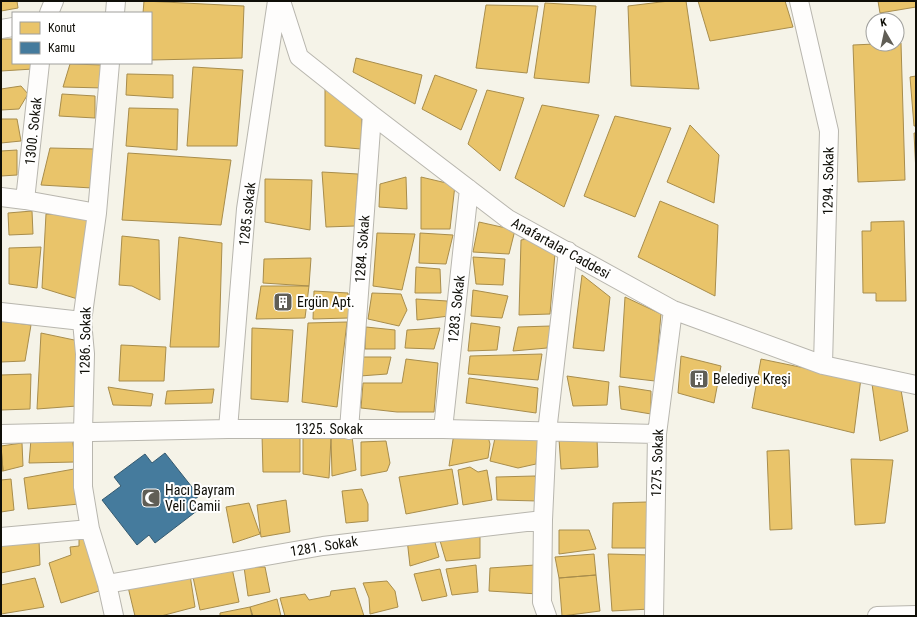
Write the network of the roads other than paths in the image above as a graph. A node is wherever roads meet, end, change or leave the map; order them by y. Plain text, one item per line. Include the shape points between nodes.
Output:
1 (54, 1) edge
2 (116, 1) edge
3 (277, 1) edge
4 (281, 1) edge
5 (799, 1) edge
6 (49, 12) edge
7 (115, 12) edge
8 (12, 27) edge
9 (1, 29) edge
10 (40, 64) edge
11 (110, 64) edge
12 (372, 115) junction
13 (469, 189) junction
14 (1, 197) edge
15 (25, 200) junction
16 (97, 213) junction
17 (568, 252) junction
18 (673, 310) junction
19 (1, 312) edge
20 (82, 322) junction
21 (823, 365) junction
22 (916, 385) edge
23 (228, 429) junction
24 (443, 429) junction
25 (348, 430) junction
26 (83, 431) junction
27 (547, 432) junction
28 (1, 434) edge
29 (657, 434) junction
30 (543, 520) junction
31 (90, 529) junction
32 (1, 537) edge
33 (107, 584) junction
34 (916, 615) edge
35 (113, 616) edge
36 (547, 616) edge
37 (654, 616) edge
38 (877, 616) edge

1 - 6 street
2 - 7 street
3 - 23 street, 1285.sokak via 246,209
4 - 12 street, Anafartalar Caddesi via 299,57
5 - 21 street, 1294. Sokak via 829,131
8 - 9 street
10 - 15 street, 1300. Sokak
11 - 16 street, 1286. Sokak
12 - 13 street, Anafartalar Caddesi
12 - 25 street, 1284. Sokak
13 - 17 street, Anafartalar Caddesi via 508,219
13 - 24 street, 1283. Sokak
14 - 15 street
15 - 16 street
16 - 20 street, 1286. Sokak
17 - 18 street, Anafartalar Caddesi
17 - 27 street
18 - 21 street, Anafartalar Caddesi
18 - 29 street, 1275. Sokak
19 - 20 street
20 - 26 street, 1286. Sokak via 85,354
21 - 22 street, Anafartalar Caddesi
23 - 25 street, 1325. Sokak
23 - 26 street, 1325. Sokak
24 - 25 street, 1325. Sokak
24 - 27 street, 1325. Sokak
26 - 28 street, 1325. Sokak
26 - 31 street, 1286. Sokak via 83,487
27 - 29 street, 1325. Sokak
27 - 30 street
29 - 37 street, 1275. Sokak
30 - 33 street, 1281. Sokak via 323,546
30 - 36 street via 542,602
31 - 32 street
31 - 33 street, 1286. Sokak
33 - 35 street, 1286. Sokak
34 - 38 street

